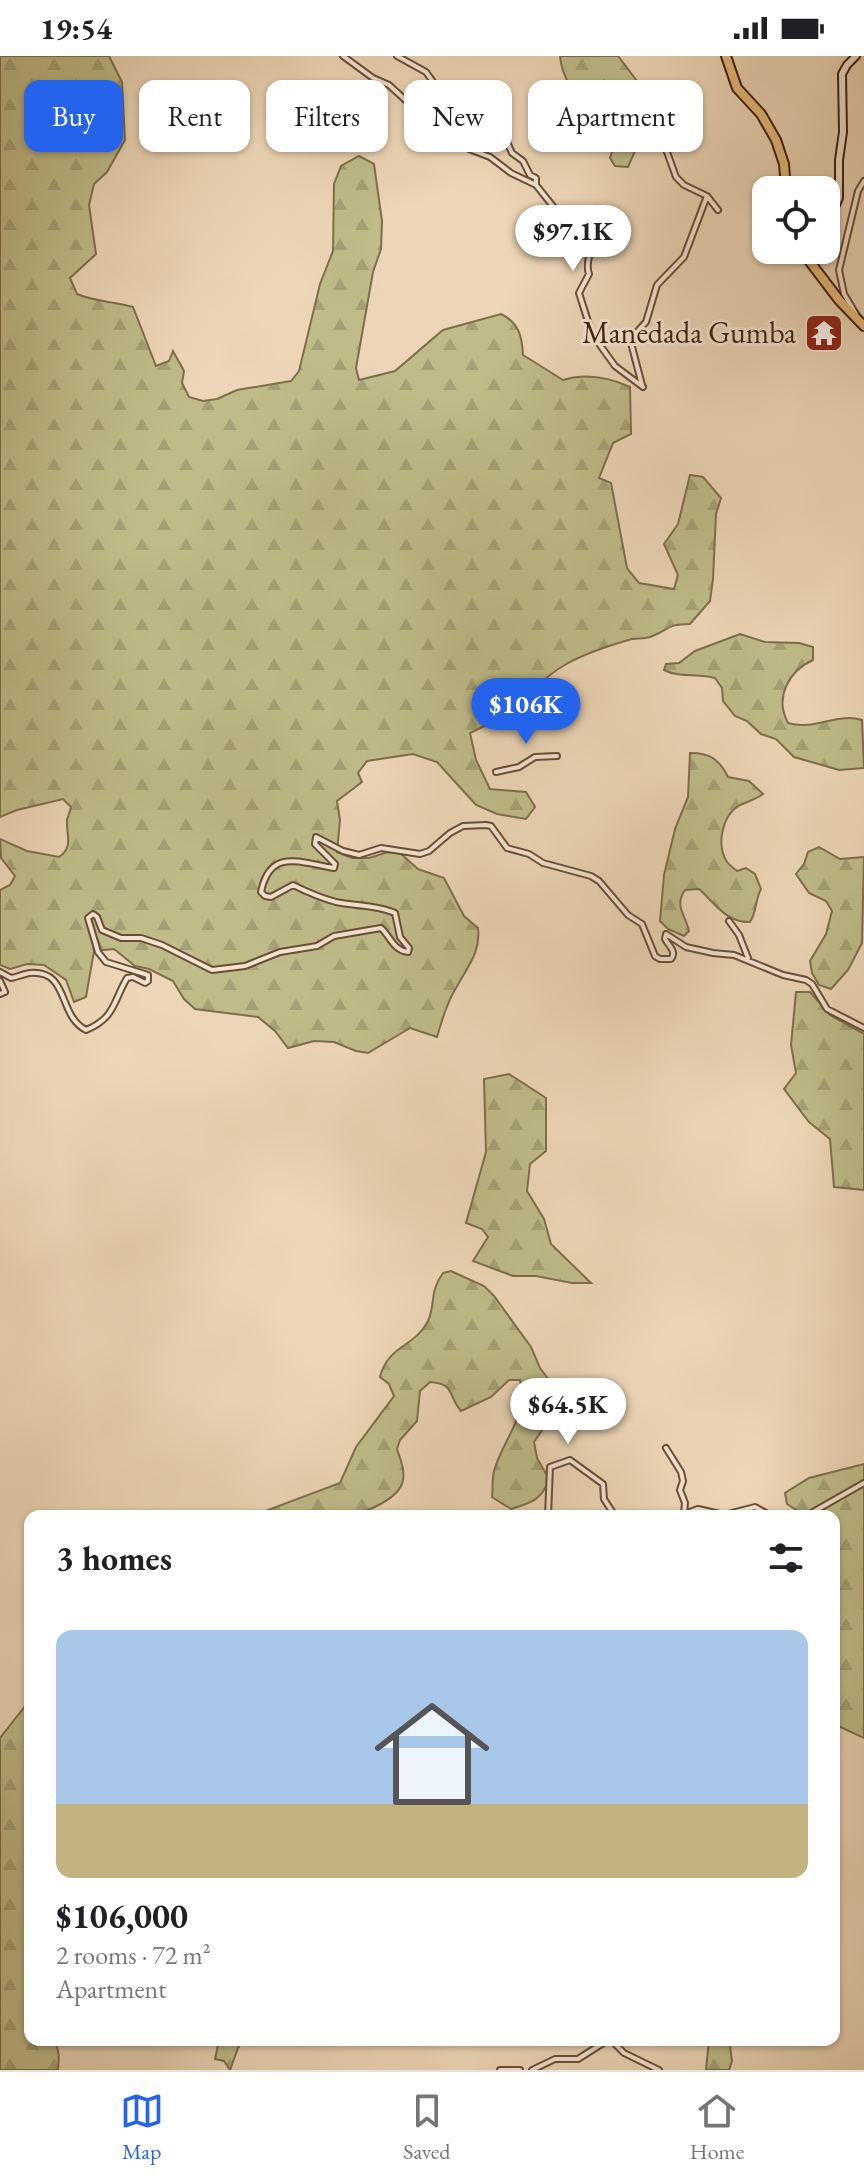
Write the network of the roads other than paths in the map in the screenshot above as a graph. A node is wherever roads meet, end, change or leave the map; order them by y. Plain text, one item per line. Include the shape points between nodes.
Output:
1 (343, 56) edge
2 (397, 56) edge
3 (726, 56) edge
4 (856, 56) edge
5 (667, 152) edge
6 (785, 176) edge
7 (839, 176) edge
8 (864, 181) edge
9 (536, 185) junction
10 (707, 196) junction
11 (718, 210) dead end
12 (814, 264) edge
13 (860, 323) edge
14 (557, 756) dead end
15 (496, 772) dead end
16 (729, 921) dead end
17 (748, 960) junction
18 (0, 972) edge
19 (0, 981) edge
20 (0, 994) edge
21 (864, 1028) edge
22 (666, 1448) dead end
23 (864, 1483) edge
24 (548, 1510) edge
25 (611, 1510) edge
26 (683, 1510) edge
27 (817, 1510) edge
28 (600, 2046) edge
29 (616, 2046) edge
30 (500, 2070) edge
31 (520, 2070) edge
32 (532, 2070) edge
33 (659, 2070) edge

1 - 9 street via 469,149
2 - 9 street via 426,72 471,113 493,121
3 - 6 main road via 737,88 776,140
4 - 7 main road via 842,74
5 - 10 street via 676,177
8 - 13 street via 839,270 844,294
9 - 10 street via 560,215 583,219 597,209 589,274 579,293 592,334 615,366 643,387 631,343 646,322 657,285 684,257
10 - 11 street
12 - 13 main road
14 - 15 street via 535,757
16 - 17 street
17 - 18 street via 686,947 666,934 673,956 660,959 642,924 599,881 507,848 491,826 474,824 420,854 381,848 359,855 316,837 315,844 334,868 287,860 271,868 262,886 265,896 293,885 340,903 385,909 395,913 408,952 381,928 334,936 317,946 280,952 245,966 212,970 162,945 102,930 93,914 88,918 106,962 148,975 148,981 127,978 109,1015 86,1030 75,1024 52,979 40,973 11,978
17 - 21 street via 806,980 827,1009
19 - 20 street via 5,992
22 - 26 street via 681,1472
23 - 27 street
24 - 25 street via 550,1467 570,1460 603,1484
28 - 32 street via 578,2059 555,2059
29 - 33 street
30 - 31 street

